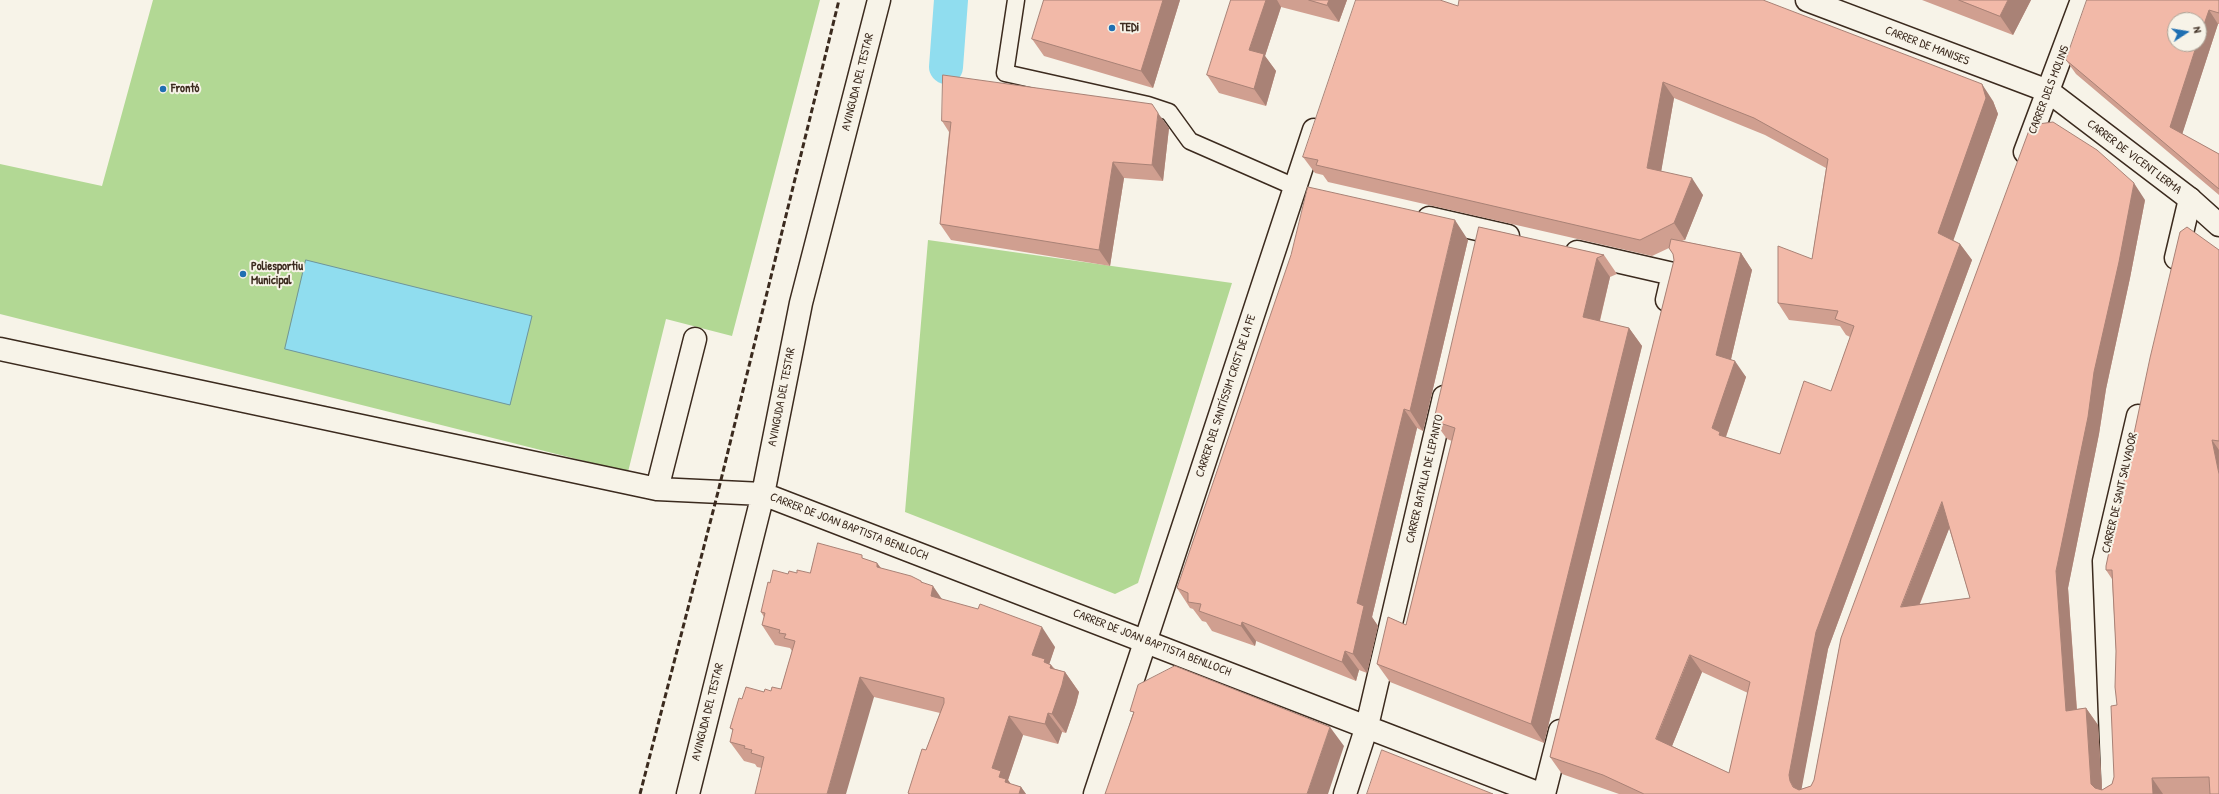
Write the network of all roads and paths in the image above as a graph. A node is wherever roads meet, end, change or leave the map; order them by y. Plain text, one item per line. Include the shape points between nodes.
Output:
1 (879, 0) edge
2 (1016, 0) edge
3 (1807, 0) edge
4 (2082, 0) edge
5 (2048, 92) junction
6 (1321, 112) edge
7 (2017, 174) edge
8 (1294, 187) junction
9 (1317, 192) edge
10 (2190, 199) junction
11 (1408, 213) edge
12 (2219, 225) edge
13 (1529, 241) edge
14 (1559, 248) edge
15 (2171, 276) edge
16 (1662, 321) edge
17 (695, 339) dead end
18 (0, 350) edge
19 (1449, 378) edge
20 (2142, 400) edge
21 (657, 490) junction
22 (763, 494) junction
23 (1146, 640) junction
24 (1565, 709) edge
25 (1367, 726) junction
26 (688, 794) edge
27 (1095, 794) edge
28 (1345, 794) edge
29 (1540, 794) edge
30 (1544, 794) edge
31 (2114, 794) edge

1 - 22 street, AVINGUDA DEL TESTAR via 801,303
2 - 8 lane via 1005,73 1148,104 1169,112 1190,141
3 - 5 street, CARRER DE MANISES
4 - 5 street, CARRER DELS MOLINS
5 - 7 street, CARRER DELS MOLINS
5 - 10 street, CARRER DE VICENT LERMA
6 - 8 street, CARRER DEL SANTÍSSIM CRIST DE LA FE
8 - 9 street
8 - 23 street, CARRER DEL SANTÍSSIM CRIST DE LA FE
10 - 12 street, CARRER DE VICENT LERMA
10 - 15 street
11 - 13 street via 1481,238
14 - 16 street via 1673,274
17 - 21 street
18 - 21 street, CARRER DE JOAN BAPTISTA BENLLOCH
19 - 25 street, CARRER BATALLA DE LEPANTO
20 - 31 street, CARRER DE SANT SALVADOR via 2104,561
21 - 22 street, CARRER DE JOAN BAPTISTA BENLLOCH
22 - 23 street, CARRER DE JOAN BAPTISTA BENLLOCH
22 - 26 street, AVINGUDA DEL TESTAR
23 - 25 street, CARRER DE JOAN BAPTISTA BENLLOCH
23 - 27 street, CARRER DEL SANTÍSSIM CRIST DE LA FE
24 - 30 street
25 - 28 street, CARRER BATALLA DE LEPANTO
25 - 29 street, CARRER DE JOAN BAPTISTA BENLLOCH

